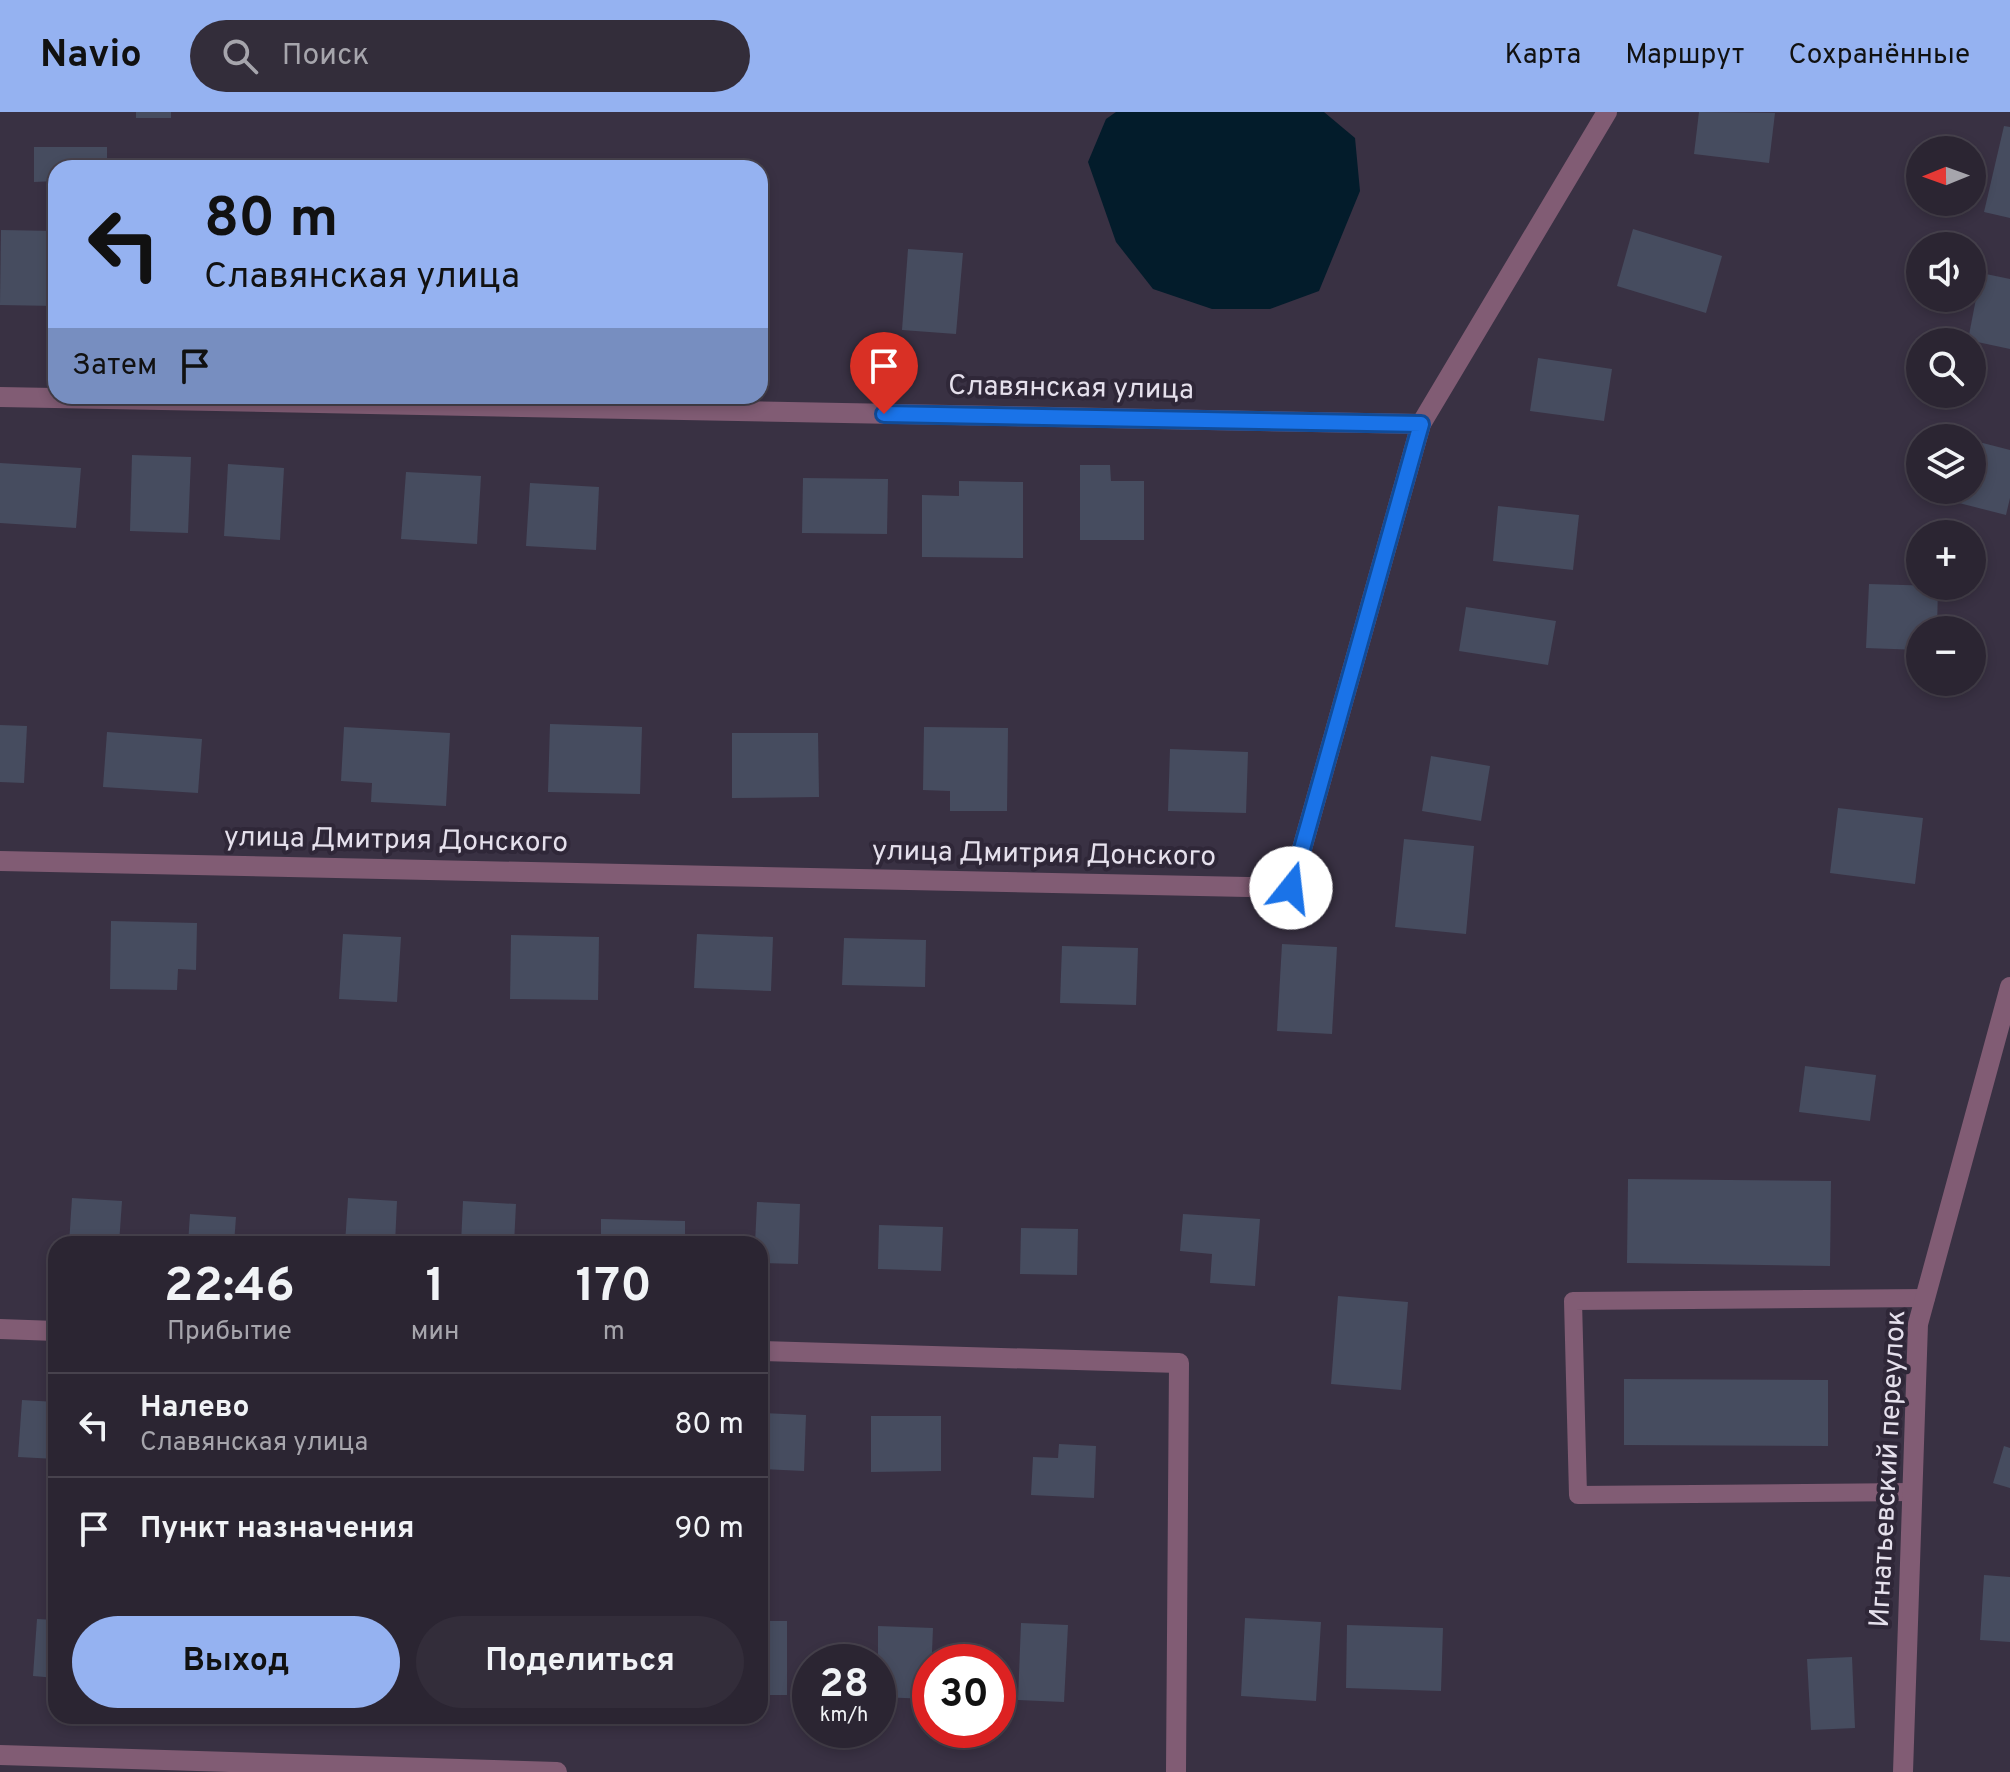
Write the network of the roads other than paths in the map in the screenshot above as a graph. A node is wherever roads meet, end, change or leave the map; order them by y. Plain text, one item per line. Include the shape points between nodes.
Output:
1 (1607, 112) edge
2 (0, 397) edge
3 (48, 398) edge
4 (368, 404) edge
5 (1421, 424) junction
6 (0, 861) edge
7 (2010, 987) edge
8 (1926, 1298) junction
9 (0, 1329) edge
10 (48, 1331) edge
11 (768, 1351) edge
12 (1913, 1492) junction
13 (0, 1755) edge
14 (557, 1772) edge
15 (1176, 1772) edge
16 (1903, 1772) edge

1 - 5 street, улица Дмитрия Донского
2 - 3 street, Славянская улица
4 - 5 street, Славянская улица
5 - 6 street, улица Дмитрия Донского via 1291,888
7 - 8 street, Игнатьевский переулок
8 - 12 street, Игнатьевский переулок via 1918,1324
8 - 12 lane via 1573,1301 1578,1495
9 - 10 street
11 - 15 street via 1179,1363
12 - 16 street, Игнатьевский переулок
13 - 14 street

